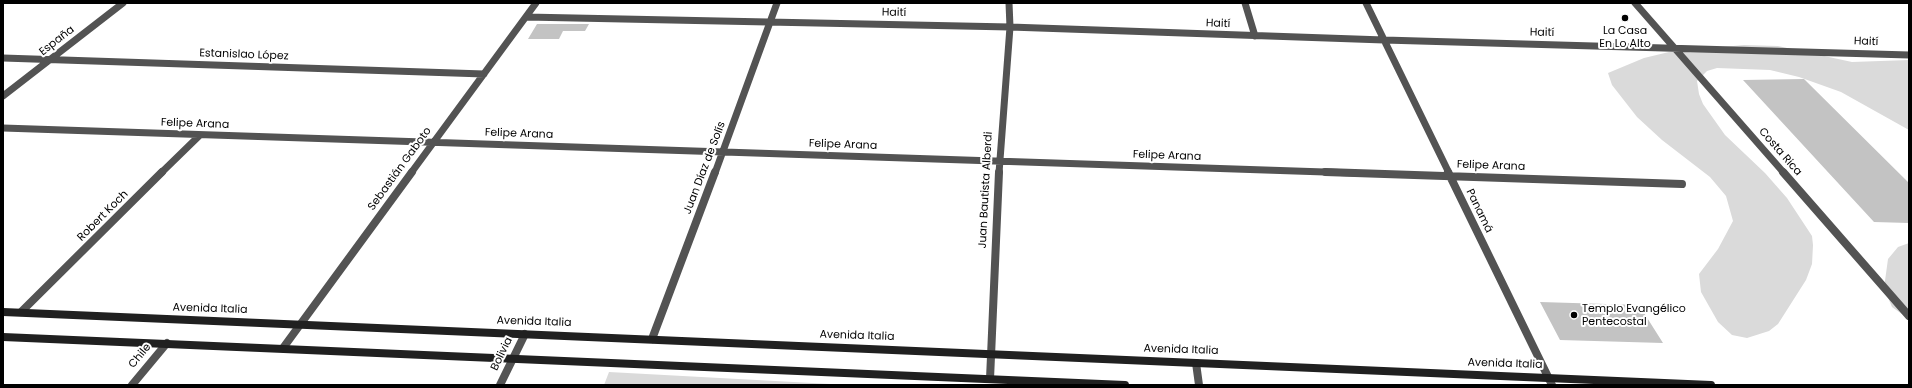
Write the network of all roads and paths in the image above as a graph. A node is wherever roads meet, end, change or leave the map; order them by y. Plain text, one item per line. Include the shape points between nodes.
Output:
1 (123, 3) edge
2 (536, 3) edge
3 (777, 3) edge
4 (1009, 3) edge
5 (1245, 3) edge
6 (1366, 3) edge
7 (1636, 3) edge
8 (526, 17) junction
9 (771, 21) junction
10 (1010, 27) junction
11 (1255, 36) junction
12 (1384, 40) junction
13 (1674, 47) junction
14 (1909, 55) edge
15 (3, 58) edge
16 (50, 59) junction
17 (484, 74) junction
18 (3, 96) edge
19 (3, 128) edge
20 (200, 135) junction
21 (435, 142) junction
22 (723, 152) junction
23 (999, 161) junction
24 (1450, 176) junction
25 (1682, 184) dead end
26 (3, 312) edge
27 (21, 312) junction
28 (1909, 316) edge
29 (300, 324) junction
30 (525, 334) junction
31 (3, 337) edge
32 (652, 339) junction
33 (167, 343) junction
34 (283, 348) junction
35 (992, 354) junction
36 (513, 358) junction
37 (1196, 363) junction
38 (990, 379) junction
39 (1550, 382) edge
40 (132, 385) edge
41 (500, 385) edge
42 (1125, 385) edge
43 (1199, 385) edge
44 (1710, 385) edge

1 - 16 street, España
2 - 8 street, Sebastián Gaboto
3 - 9 street, Juan Díaz de Solís
4 - 10 street, Juan Bautista Alberdi
5 - 11 street
6 - 12 street, Panamá
7 - 13 street, Costa Rica
8 - 9 street, Haití
8 - 17 street, Sebastián Gaboto
9 - 10 street, Haití
9 - 22 street, Juan Díaz de Solís
10 - 11 street, Haití
10 - 23 street, Juan Bautista Alberdi
11 - 12 street, Haití
12 - 13 street, Haití
12 - 24 street, Panamá
13 - 14 street, Haití
13 - 28 street, Costa Rica
15 - 16 street, Estanislao López
16 - 17 street, Estanislao López
16 - 18 street, España
17 - 21 street, Sebastián Gaboto
19 - 20 street, Felipe Arana
20 - 21 street, Felipe Arana
20 - 27 street, Robert Koch
21 - 22 street, Felipe Arana
21 - 29 street, Sebastián Gaboto
22 - 23 street, Felipe Arana
22 - 32 street, Juan Díaz de Solís
23 - 24 street, Felipe Arana
23 - 35 street, Juan Bautista Alberdi
24 - 25 street, Felipe Arana
24 - 39 street, Panamá
26 - 27 main road, Avenida Italia
27 - 29 main road, Avenida Italia
29 - 30 main road, Avenida Italia
29 - 34 street, Sebastián Gaboto
30 - 32 main road, Avenida Italia
30 - 36 street, Bolivia
31 - 33 main road
32 - 35 main road, Avenida Italia
33 - 34 main road
33 - 40 street, Chile
34 - 36 main road
35 - 37 main road, Avenida Italia
35 - 38 street, Juan Bautista Alberdi
36 - 38 main road
36 - 41 street, Bolivia
37 - 39 main road, Avenida Italia
37 - 43 street
38 - 42 main road
39 - 44 main road, Avenida Italia

